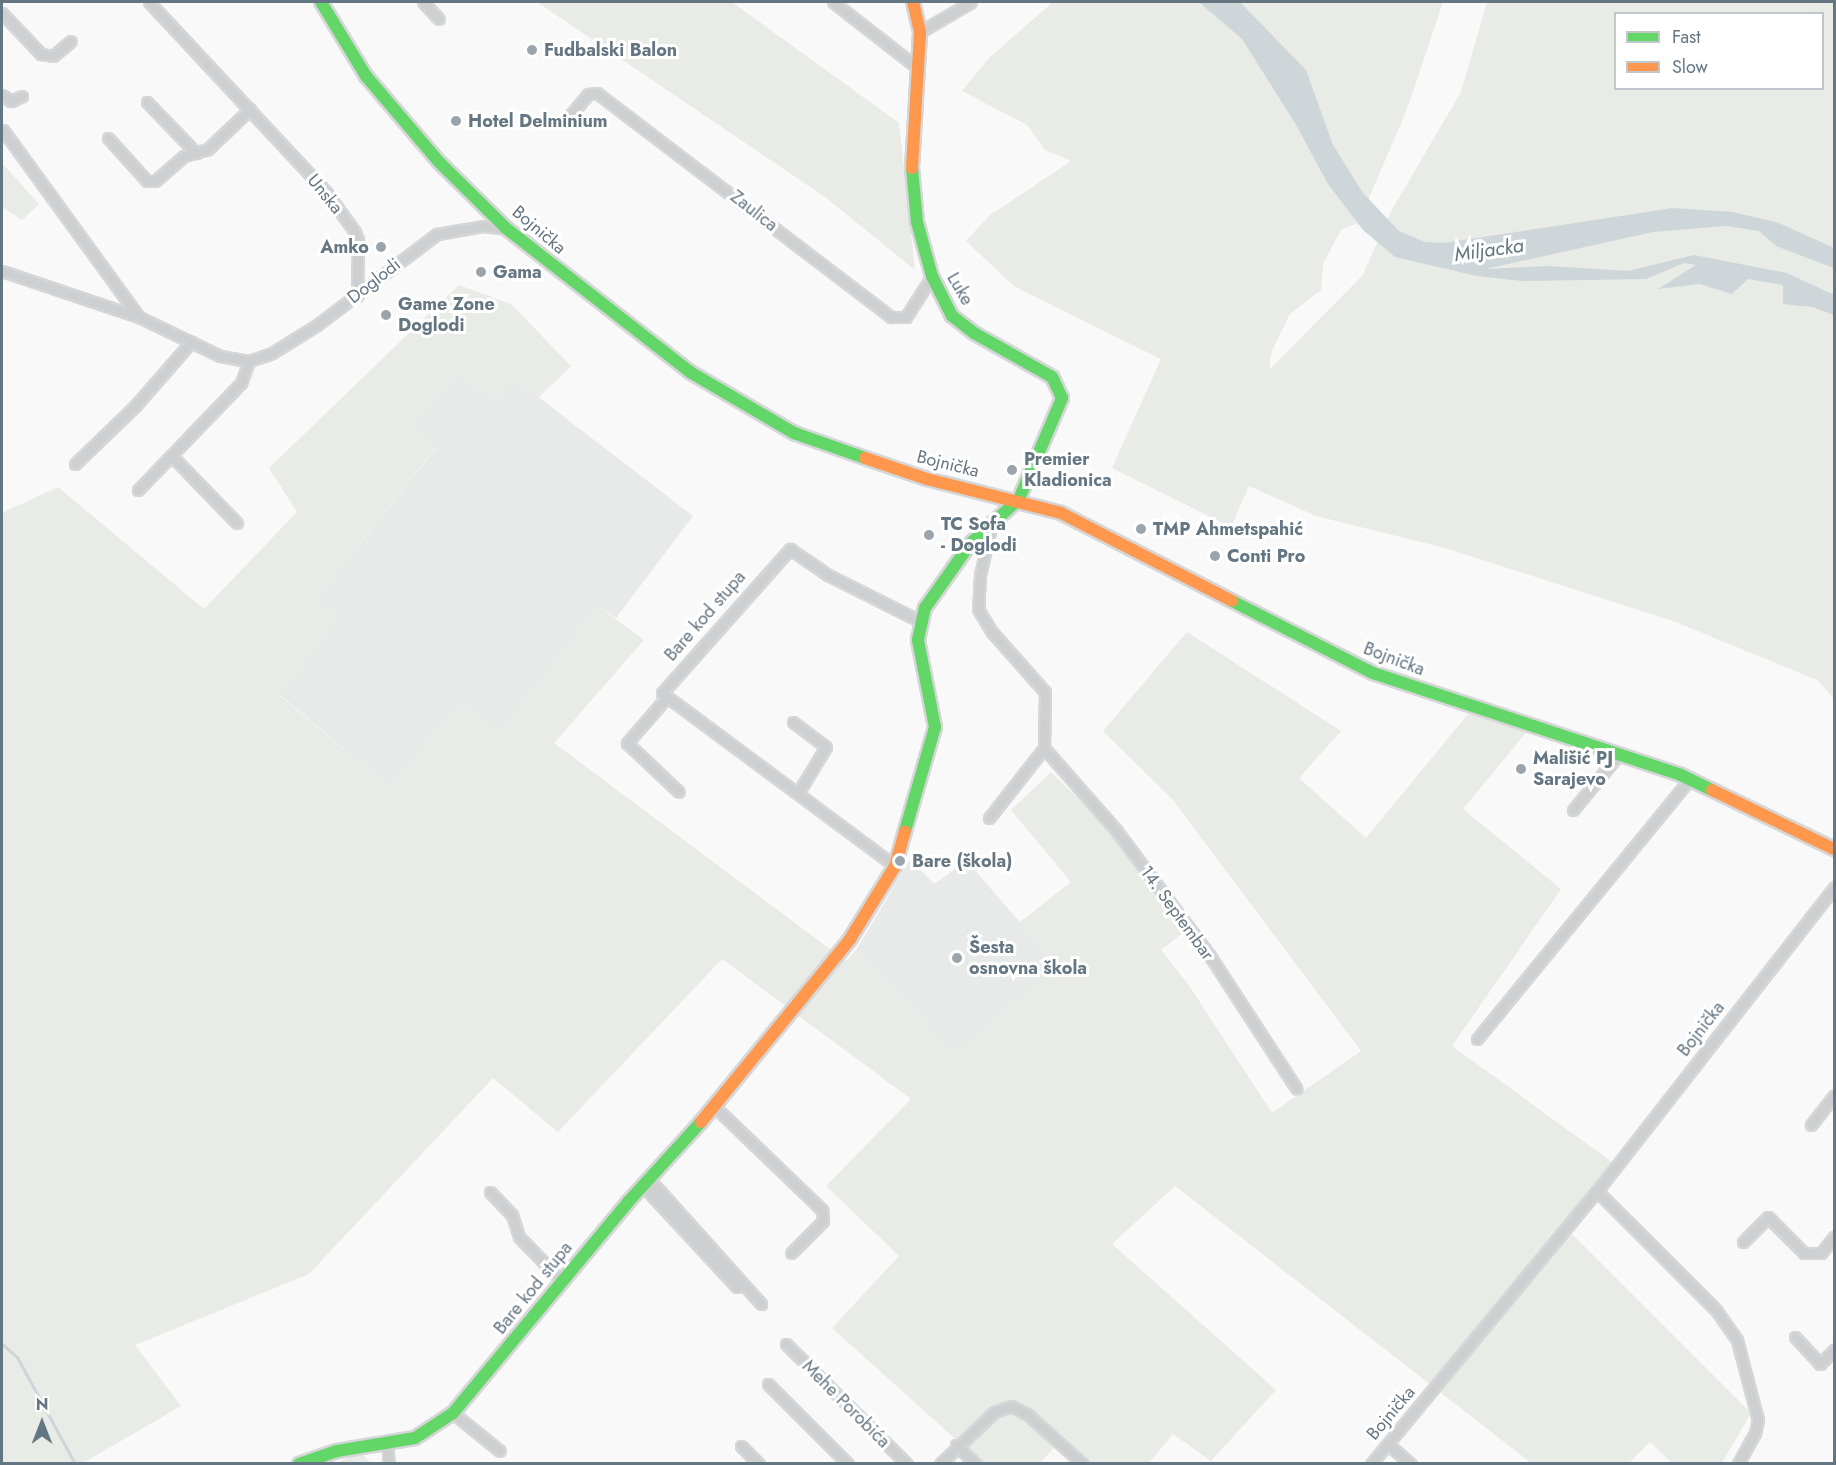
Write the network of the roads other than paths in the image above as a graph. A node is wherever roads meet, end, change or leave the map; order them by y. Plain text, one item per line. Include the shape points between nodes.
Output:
1 (149, 2) edge
2 (321, 2) edge
3 (423, 2) edge
4 (833, 2) edge
5 (914, 2) edge
6 (971, 2) edge
7 (2, 13) edge
8 (439, 19) dead end
9 (920, 32) junction
10 (71, 41) dead end
11 (919, 69) junction
12 (2, 95) edge
13 (22, 96) dead end
14 (147, 102) dead end
15 (250, 109) junction
16 (568, 118) dead end
17 (3, 130) dead end
18 (108, 138) dead end
19 (195, 153) junction
20 (507, 229) junction
21 (2, 272) edge
22 (932, 276) junction
23 (357, 296) junction
24 (139, 317) junction
25 (191, 342) junction
26 (249, 361) junction
27 (172, 456) junction
28 (75, 464) dead end
29 (138, 490) dead end
30 (1020, 499) junction
31 (237, 523) dead end
32 (992, 523) junction
33 (921, 621) junction
34 (666, 698) junction
35 (793, 722) dead end
36 (1044, 748) junction
37 (1618, 754) junction
38 (1690, 779) junction
39 (679, 792) dead end
40 (798, 794) junction
41 (1574, 810) dead end
42 (989, 818) dead end
43 (1834, 849) edge
44 (895, 866) junction
45 (1834, 888) edge
46 (1477, 1038) dead end
47 (1296, 1088) dead end
48 (1834, 1096) edge
49 (715, 1107) junction
50 (1811, 1125) dead end
51 (646, 1182) junction
52 (1597, 1191) junction
53 (490, 1192) dead end
54 (1834, 1237) edge
55 (1743, 1242) dead end
56 (792, 1253) dead end
57 (562, 1281) junction
58 (737, 1287) dead end
59 (761, 1304) dead end
60 (1795, 1337) dead end
61 (786, 1344) dead end
62 (1834, 1350) edge
63 (768, 1384) dead end
64 (453, 1413) junction
65 (387, 1443) junction
66 (1389, 1444) junction
67 (956, 1445) junction
68 (741, 1446) dead end
69 (500, 1451) dead end
70 (299, 1464) edge
71 (389, 1464) edge
72 (759, 1464) edge
73 (848, 1464) edge
74 (907, 1464) edge
75 (940, 1464) edge
76 (976, 1464) edge
77 (1083, 1464) edge
78 (1371, 1464) edge
79 (1411, 1464) edge
80 (1738, 1464) edge

1 - 15 street, Unska
2 - 20 street, Bojnička via 366,76 439,162
3 - 8 street
4 - 11 street
5 - 9 street, Luke
6 - 9 street
7 - 10 street via 41,54 53,56
9 - 11 street, Luke
11 - 22 street, Luke via 912,170 917,222
12 - 13 street via 11,101
14 - 19 street
15 - 19 street via 208,149
15 - 23 street, Unska via 326,192 355,232
16 - 22 street, Zaulica via 588,94 597,93 891,317 906,317
17 - 24 street
18 - 19 street via 151,182 184,156
20 - 23 street, Doglodi via 484,226 437,234
20 - 30 street, Bojnička via 690,372 794,433 927,479
21 - 24 street
22 - 30 street, Luke via 952,316 984,339 1052,376 1061,390 1062,405
23 - 26 street, Doglodi via 272,353
24 - 25 street
25 - 26 street via 220,356
25 - 28 street via 136,405
26 - 27 street via 241,384
27 - 29 street
27 - 31 street
30 - 32 street, Bare kod stupa
30 - 37 street, Bojnička via 1061,513 1373,673
32 - 33 street, Bare kod stupa via 970,544 925,608
32 - 36 street via 980,575 978,609 992,632 1045,692
33 - 34 street, Bare kod stupa via 828,575 790,549 662,693
33 - 44 street, Bare kod stupa via 921,662 935,727
34 - 39 street via 627,743
34 - 40 street
35 - 40 street via 826,747
36 - 42 street
36 - 47 street, 14. Septembar via 1116,830 1210,956
37 - 38 street, Bojnička
37 - 41 street
38 - 43 street, Bojnička
38 - 46 street
40 - 44 street
44 - 49 street, Bare kod stupa via 850,939
45 - 52 street, Bojnička
48 - 50 street
49 - 51 street, Bare kod stupa
49 - 56 street via 822,1210 823,1221
51 - 57 street, Bare kod stupa
51 - 58 street
51 - 59 street
52 - 66 street, Bojnička
52 - 80 street via 1726,1322 1743,1357 1758,1420
53 - 57 street via 515,1219 519,1238
54 - 55 street via 1821,1253 1812,1256 1804,1253 1768,1217
57 - 64 street, Bare kod stupa
60 - 62 street via 1820,1364
61 - 74 street, Mehe Porobića
63 - 73 street
64 - 65 street, Bare kod stupa via 415,1438
64 - 69 street
65 - 70 street, Bare kod stupa via 337,1451
65 - 71 street
66 - 78 street, Bojnička
66 - 79 street
67 - 75 street
67 - 76 street
67 - 77 street via 994,1412 1011,1406 1027,1414
68 - 72 street

